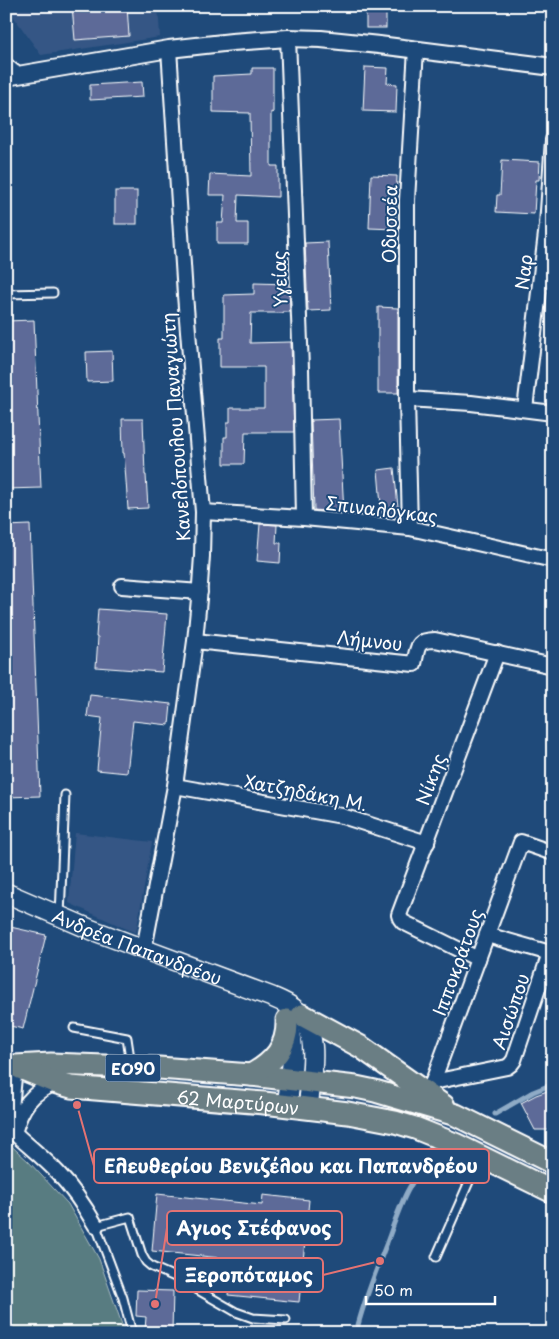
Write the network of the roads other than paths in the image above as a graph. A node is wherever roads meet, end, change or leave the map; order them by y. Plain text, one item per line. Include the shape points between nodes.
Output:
1 (288, 38) junction
2 (416, 49) junction
3 (169, 50) junction
4 (6, 61) edge
5 (553, 67) edge
6 (14, 76) edge
7 (553, 140) edge
8 (53, 293) dead end
9 (6, 294) edge
10 (407, 399) junction
11 (525, 409) junction
12 (553, 413) edge
13 (203, 512) junction
14 (304, 518) junction
15 (410, 528) junction
16 (553, 560) edge
17 (122, 586) dead end
18 (200, 592) junction
19 (194, 641) junction
20 (497, 653) junction
21 (553, 666) edge
22 (175, 786) junction
23 (65, 795) dead end
24 (427, 842) junction
25 (553, 852) edge
26 (6, 893) edge
27 (60, 916) junction
28 (487, 935) junction
29 (144, 949) junction
30 (552, 953) edge
31 (478, 959) junction
32 (294, 1017) junction
33 (74, 1028) dead end
34 (11, 1065) edge
35 (132, 1068) junction
36 (251, 1075) junction
37 (300, 1080) junction
38 (57, 1083) junction
39 (431, 1088) junction
40 (297, 1107) junction
41 (456, 1115) junction
42 (10, 1129) edge
43 (480, 1156) junction
44 (553, 1163) edge
45 (553, 1192) edge
46 (96, 1226) junction
47 (436, 1257) dead end
48 (286, 1320) dead end
49 (132, 1333) edge

1 - 2 street
1 - 3 street
1 - 14 street, Υγείας
2 - 5 street
2 - 10 street, Οδυσσέα via 407,200
3 - 6 street
3 - 13 street, Κανελόπουλου Παναγιώτη
4 - 6 lane
7 - 11 street, Ναρ via 544,254
8 - 9 lane
10 - 11 street
10 - 15 street, Οδυσσέα
11 - 12 street
13 - 14 street, Σπιναλόγκας
13 - 18 street, Κανελόπουλου Παναγιώτη
14 - 15 street, Σπιναλόγκας
15 - 16 street, Σπιναλόγκας
17 - 18 street
18 - 19 street, Κανελόπουλου Παναγιώτη
19 - 20 street, Λήμνου via 414,664 424,640
19 - 22 street, Κανελόπουλου Παναγιώτη
20 - 21 street, Λήμνου
20 - 24 street, Νίκης
22 - 24 street, Χατζηδάκη Μ. via 342,816
22 - 29 street, Κανελόπουλου Παναγιώτη
23 - 27 lane
24 - 31 street, Νίκης via 400,918
25 - 28 street, Ιπποκράτους via 521,842
26 - 27 main road, Ανδρέα Παπανδρέου
27 - 29 main road, Ανδρέα Παπανδρέου
28 - 30 street
28 - 31 street, Ιπποκράτους
29 - 32 main road, Ανδρέα Παπανδρέου via 272,997 292,1007
30 - 39 street, Αισώπου via 511,1064
31 - 39 street, Ιπποκράτους
32 - 36 main road via 274,1059
32 - 37 main road via 309,1028 313,1044
32 - 39 main road via 361,1047
33 - 35 lane via 127,1038
34 - 35 main road, 62 Μαρτύρων / ΕΟ90
34 - 38 main road, 62 Μαρτύρων / ΕΟ90
34 - 42 street
35 - 36 main road, 62 Μαρτύρων / ΕΟ90
36 - 37 main road, 62 Μαρτύρων / ΕΟ90
37 - 40 main road
37 - 41 main road, 62 Μαρτύρων / ΕΟ90 via 375,1091
38 - 40 main road, 62 Μαρτύρων / ΕΟ90 via 89,1089
38 - 42 street via 38,1092
39 - 41 main road
40 - 43 main road, 62 Μαρτύρων / ΕΟ90 via 394,1122
41 - 44 main road, 62 Μαρτύρων / ΕΟ90
42 - 46 street via 65,1181
43 - 45 main road, 62 Μαρτύρων / ΕΟ90
43 - 47 lane
46 - 48 lane via 130,1217 142,1255 152,1267 236,1312 252,1318
46 - 49 lane via 124,1298

